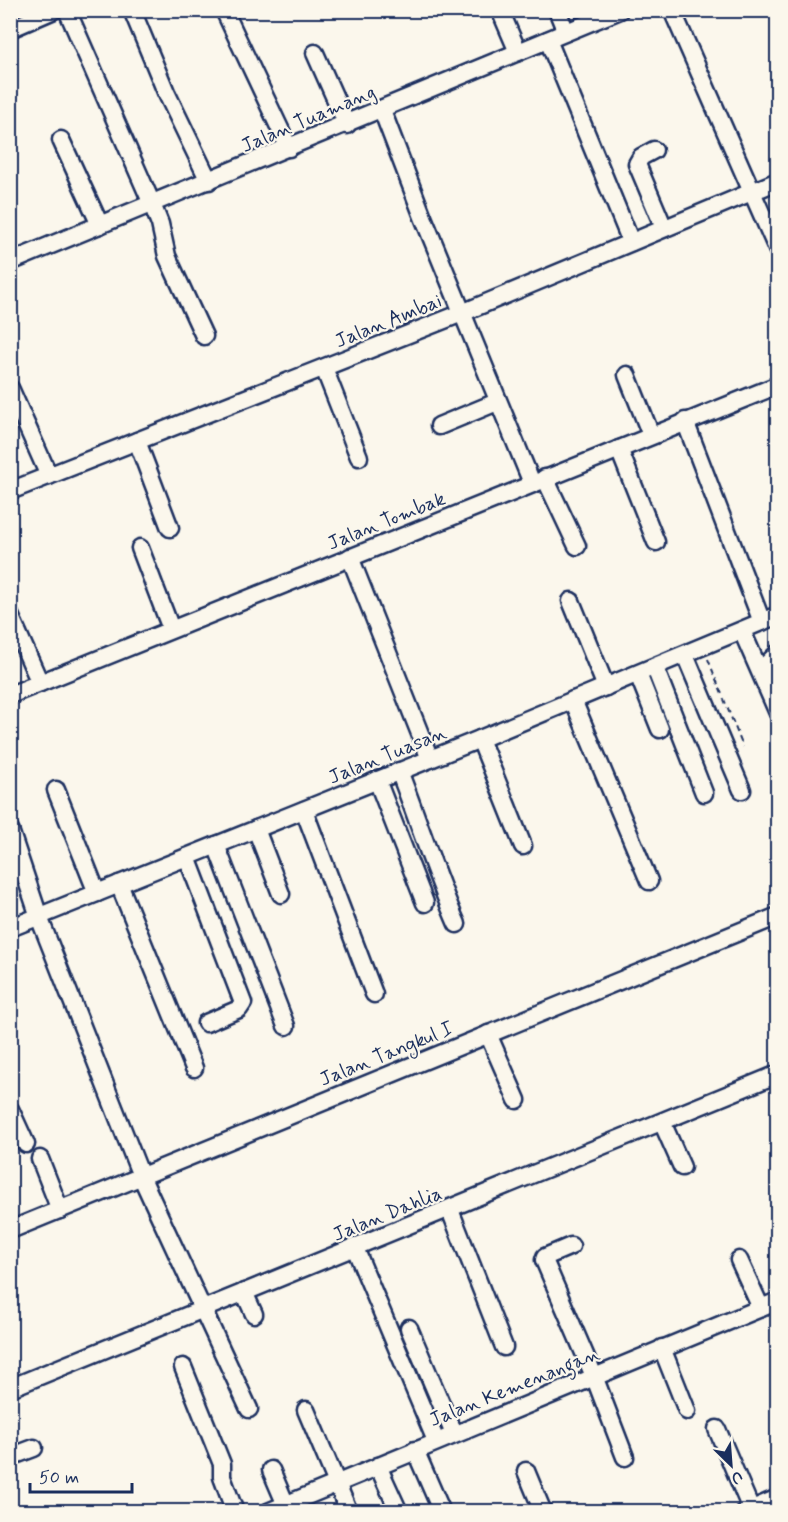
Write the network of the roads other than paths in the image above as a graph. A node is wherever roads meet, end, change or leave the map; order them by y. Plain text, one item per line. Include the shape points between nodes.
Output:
1 (54, 10) edge
2 (67, 10) edge
3 (132, 10) edge
4 (224, 10) edge
5 (500, 10) edge
6 (557, 10) edge
7 (620, 10) edge
8 (672, 10) edge
9 (10, 29) edge
10 (566, 33) junction
11 (548, 40) junction
12 (518, 52) junction
13 (315, 53) dead end
14 (382, 110) junction
15 (347, 125) junction
16 (61, 140) dead end
17 (290, 148) junction
18 (654, 150) dead end
19 (209, 181) junction
20 (777, 181) edge
21 (752, 191) junction
22 (152, 204) junction
23 (100, 225) junction
24 (664, 228) junction
25 (631, 242) junction
26 (777, 251) edge
27 (10, 262) edge
28 (462, 313) junction
29 (204, 336) dead end
30 (324, 368) junction
31 (627, 375) dead end
32 (777, 385) edge
33 (10, 388) edge
34 (497, 402) junction
35 (685, 421) junction
36 (439, 426) dead end
37 (651, 435) junction
38 (137, 441) junction
39 (619, 449) junction
40 (359, 457) dead end
41 (49, 476) junction
42 (538, 480) junction
43 (10, 491) edge
44 (170, 528) dead end
45 (656, 542) dead end
46 (577, 546) dead end
47 (140, 548) dead end
48 (350, 557) junction
49 (571, 601) dead end
50 (10, 615) edge
51 (770, 619) edge
52 (171, 629) junction
53 (742, 631) junction
54 (777, 653) edge
55 (685, 655) junction
56 (655, 668) junction
57 (639, 674) junction
58 (40, 683) junction
59 (777, 684) edge
60 (606, 687) junction
61 (10, 695) edge
62 (573, 700) junction
63 (777, 713) edge
64 (660, 729) dead end
65 (480, 739) junction
66 (430, 759) junction
67 (399, 771) junction
68 (376, 780) junction
69 (56, 790) dead end
70 (742, 790) dead end
71 (704, 793) dead end
72 (304, 810) junction
73 (256, 829) junction
74 (10, 830) edge
75 (216, 845) junction
76 (523, 846) dead end
77 (187, 857) junction
78 (649, 881) dead end
79 (119, 884) junction
80 (97, 893) junction
81 (281, 894) dead end
82 (425, 903) dead end
83 (777, 916) edge
84 (39, 917) junction
85 (457, 924) dead end
86 (10, 928) edge
87 (374, 994) dead end
88 (206, 1023) dead end
89 (286, 1026) dead end
90 (488, 1034) junction
91 (194, 1068) dead end
92 (777, 1074) edge
93 (517, 1100) dead end
94 (10, 1109) edge
95 (662, 1122) junction
96 (26, 1144) dead end
97 (40, 1159) dead end
98 (682, 1167) dead end
99 (141, 1176) junction
100 (60, 1210) junction
101 (450, 1210) junction
102 (10, 1230) edge
103 (570, 1246) dead end
104 (355, 1248) junction
105 (739, 1260) dead end
106 (244, 1292) junction
107 (777, 1301) edge
108 (204, 1308) junction
109 (761, 1308) junction
110 (254, 1314) dead end
111 (410, 1328) dead end
112 (504, 1347) dead end
113 (662, 1348) junction
114 (183, 1367) dead end
115 (594, 1376) junction
116 (10, 1388) edge
117 (249, 1409) dead end
118 (306, 1410) dead end
119 (687, 1410) dead end
120 (717, 1429) dead end
121 (454, 1434) junction
122 (436, 1441) junction
123 (34, 1448) dead end
124 (415, 1450) junction
125 (10, 1457) edge
126 (625, 1457) dead end
127 (378, 1466) junction
128 (271, 1470) dead end
129 (526, 1471) dead end
130 (337, 1483) junction
131 (777, 1498) edge
132 (287, 1508) edge
133 (748, 1510) edge
134 (235, 1512) edge
135 (268, 1512) edge
136 (349, 1512) edge
137 (399, 1512) edge
138 (442, 1512) edge
139 (543, 1512) edge

1 - 9 street
2 - 22 street
3 - 19 street
4 - 17 street
5 - 12 street
6 - 10 street
7 - 10 street, Jalan Tuamang
8 - 21 street
10 - 11 street, Jalan Tuamang
11 - 12 street, Jalan Tuamang
11 - 25 street
12 - 14 street, Jalan Tuamang
13 - 15 street
14 - 15 street, Jalan Tuamang
14 - 28 street
15 - 17 street, Jalan Tuamang
16 - 23 street
17 - 19 street, Jalan Tuamang
18 - 24 street via 637,164
19 - 22 street, Jalan Tuamang
20 - 21 street, Jalan Ambai
21 - 24 street, Jalan Ambai
21 - 26 street
22 - 23 street, Jalan Tuamang
22 - 29 street via 167,256
23 - 27 street, Jalan Tuamang
24 - 25 street, Jalan Ambai
25 - 28 street, Jalan Ambai
28 - 30 street, Jalan Ambai
28 - 34 street
30 - 38 street, Jalan Ambai
30 - 40 street
31 - 37 street
32 - 35 street, Jalan Tombak
33 - 41 street
34 - 36 street
34 - 42 street
35 - 37 street, Jalan Tombak
35 - 51 street
37 - 39 street, Jalan Tombak
38 - 41 street, Jalan Ambai
38 - 44 street
39 - 42 street, Jalan Tombak
39 - 45 street
41 - 43 street, Jalan Ambai
42 - 46 street
42 - 48 street, Jalan Tombak
47 - 52 street
48 - 52 street, Jalan Tombak
48 - 66 street
49 - 60 street
50 - 58 street
51 - 53 street, Jalan Tuasan
52 - 58 street, Jalan Tombak
53 - 55 street, Jalan Tuasan
53 - 63 street
54 - 59 street via 768,663
55 - 56 street, Jalan Tuasan
55 - 70 street
56 - 57 street, Jalan Tuasan
56 - 71 street
57 - 60 street, Jalan Tuasan
57 - 64 street
58 - 61 street, Jalan Tombak
60 - 62 street, Jalan Tuasan
62 - 65 street, Jalan Tuasan
62 - 78 street
65 - 66 street, Jalan Tuasan
65 - 76 street
66 - 67 street, Jalan Tuasan
67 - 68 street, Jalan Tuasan
67 - 85 street
68 - 72 street, Jalan Tuasan
68 - 82 street
69 - 80 street
72 - 73 street, Jalan Tuasan
72 - 87 street
73 - 75 street, Jalan Tuasan
73 - 81 street
74 - 84 street
75 - 77 street, Jalan Tuasan
75 - 89 street
77 - 79 street, Jalan Tuasan
77 - 88 street via 243,1003 239,1009
79 - 80 street, Jalan Tuasan
79 - 91 street
80 - 84 street, Jalan Tuasan
83 - 90 street, Jalan Tangkul I
84 - 86 street, Jalan Tuasan
84 - 99 street
90 - 93 street
90 - 99 street, Jalan Tangkul I
92 - 95 street, Jalan Dahlia
94 - 96 street
95 - 98 street
95 - 101 street, Jalan Dahlia
97 - 100 street
99 - 100 street, Jalan Tangkul I
99 - 108 street
100 - 102 street, Jalan Tangkul I
101 - 104 street, Jalan Dahlia
101 - 112 street
103 - 115 street via 544,1259
104 - 106 street, Jalan Dahlia via 300,1275
104 - 122 street
105 - 109 street
106 - 108 street, Jalan Dahlia
106 - 110 street
107 - 109 street, Jalan Kemenangan
108 - 116 street, Jalan Dahlia
108 - 117 street
109 - 113 street, Jalan Kemenangan
111 - 121 street
113 - 115 street, Jalan Kemenangan
113 - 119 street
114 - 134 street via 222,1464 222,1478
115 - 121 street, Jalan Kemenangan
115 - 126 street
118 - 130 street
120 - 133 street
121 - 122 street, Jalan Kemenangan
122 - 124 street, Jalan Kemenangan
123 - 125 street
124 - 127 street, Jalan Kemenangan
124 - 138 street
127 - 130 street, Jalan Kemenangan
127 - 137 street
128 - 132 street
129 - 139 street
130 - 132 street, Jalan Kemenangan
130 - 136 street
131 - 133 street
132 - 135 street, Jalan Kemenangan

